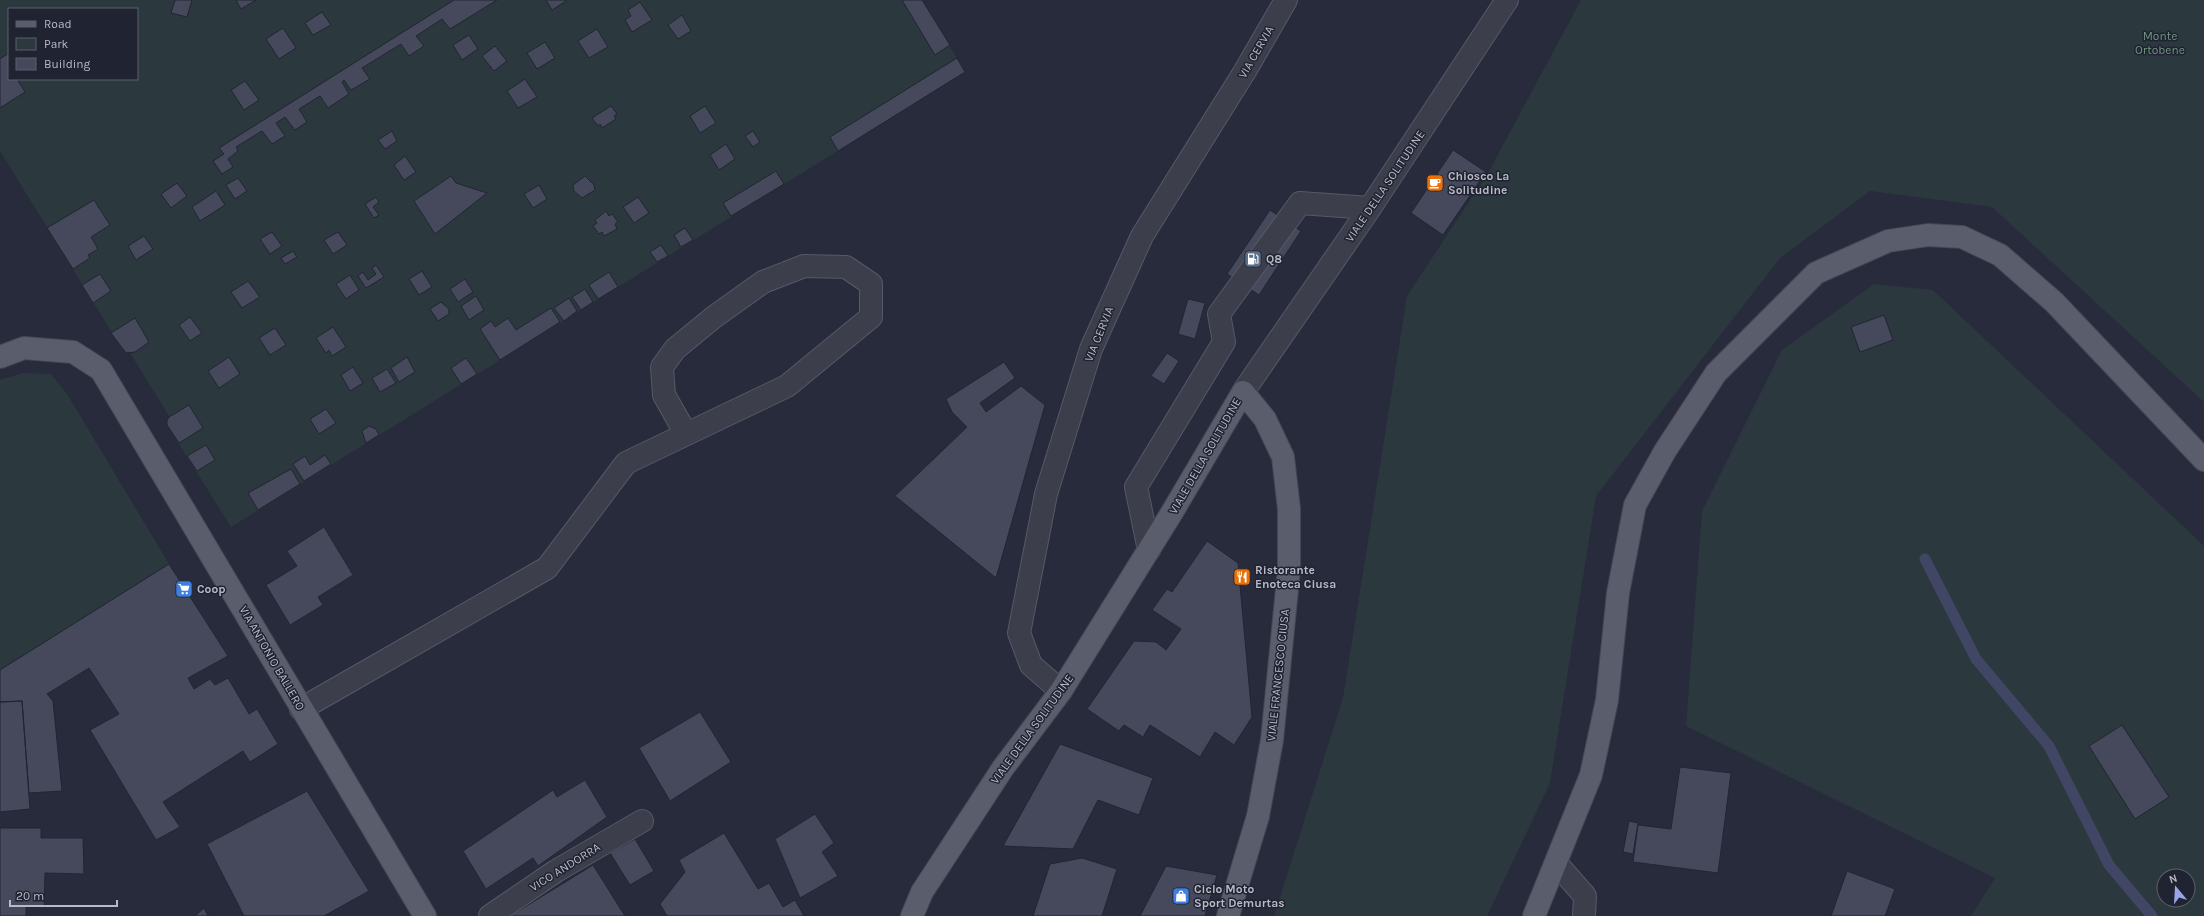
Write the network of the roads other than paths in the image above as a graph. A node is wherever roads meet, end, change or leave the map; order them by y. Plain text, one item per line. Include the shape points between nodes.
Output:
1 (1286, 0) edge
2 (1507, 0) edge
3 (1370, 208) junction
4 (0, 357) edge
5 (1243, 392) junction
6 (686, 434) junction
7 (2204, 460) edge
8 (1149, 550) junction
9 (1061, 691) junction
10 (302, 709) junction
11 (642, 821) dead end
12 (1556, 863) junction
13 (425, 916) edge
14 (490, 916) edge
15 (912, 916) edge
16 (1228, 916) edge
17 (1534, 916) edge
18 (1584, 916) edge

1 - 9 street, VIA CERVIA via 1142,236 1091,349 1046,494 1020,633 1031,665
2 - 3 street, VIALE DELLA SOLITUDINE
3 - 5 street, VIALE DELLA SOLITUDINE
3 - 8 street via 1300,203 1219,314 1224,342 1136,487
4 - 10 main road, VIA ANTONIO BALLERO via 24,348 73,352 101,370
5 - 8 main road, VIALE DELLA SOLITUDINE
5 - 16 main road, VIALE FRANCESCO CIUSA via 1265,419 1283,457 1289,509 1289,569 1272,740 1258,816
6 - 6 street via 787,386 871,317 871,284 846,267 804,266 763,282 714,317 675,349 662,367 664,395
6 - 10 street via 626,463 547,568
7 - 12 main road via 2054,302 2000,255 1962,237 1928,235 1888,241 1816,273 1716,373 1665,451 1635,505 1618,593 1607,700 1591,775
8 - 9 main road, VIALE DELLA SOLITUDINE
9 - 15 main road, VIALE DELLA SOLITUDINE via 1003,768 922,892
10 - 13 main road, VIA ANTONIO BALLERO
11 - 14 street, VICO ANDORRA via 556,871
12 - 17 main road
12 - 18 street via 1585,896

